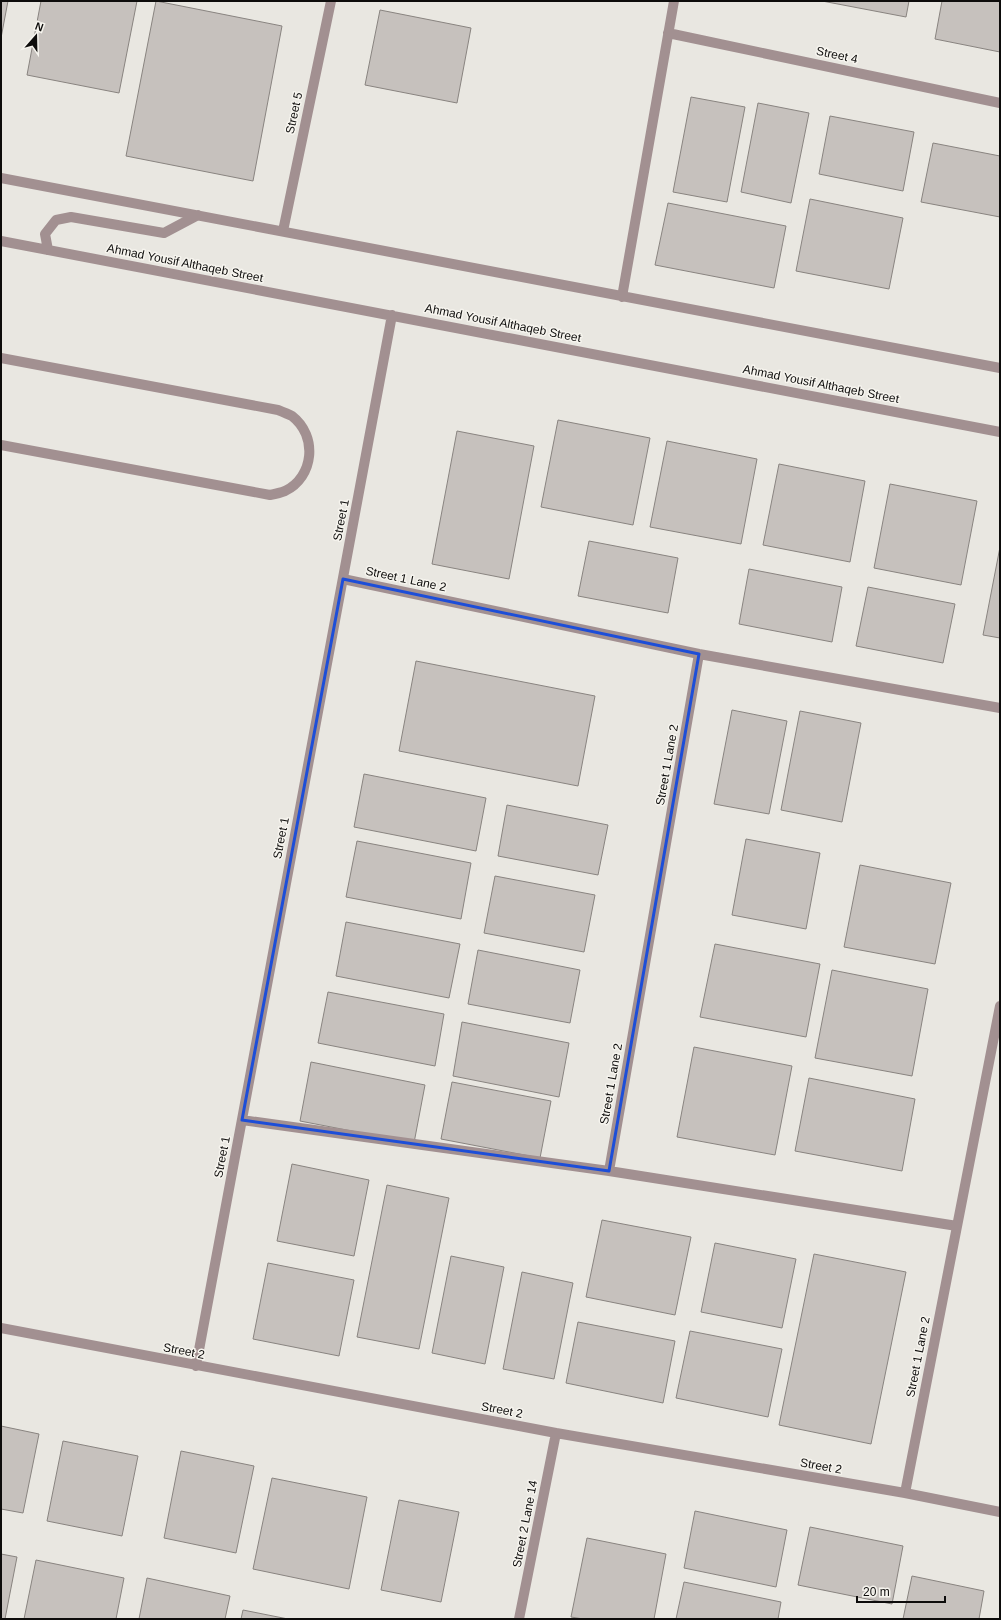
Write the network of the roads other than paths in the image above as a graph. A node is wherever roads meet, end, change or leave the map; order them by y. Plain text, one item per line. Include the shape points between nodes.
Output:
1 (331, 1) edge
2 (674, 1) edge
3 (668, 33) junction
4 (1000, 103) edge
5 (1, 178) edge
6 (198, 215) junction
7 (283, 230) junction
8 (1, 241) edge
9 (48, 250) junction
10 (622, 296) junction
11 (392, 315) junction
12 (1, 358) edge
13 (1000, 368) edge
14 (1000, 432) edge
15 (1, 444) edge
16 (343, 579) junction
17 (699, 654) junction
18 (1000, 708) edge
19 (1000, 1006) edge
20 (242, 1120) junction
21 (609, 1171) junction
22 (957, 1226) junction
23 (1, 1328) edge
24 (196, 1366) junction
25 (556, 1433) junction
26 (905, 1493) junction
27 (1000, 1512) edge
28 (519, 1619) edge

1 - 7 street, Street 5
2 - 3 street
3 - 4 street, Street 4
3 - 10 street
5 - 6 street
6 - 7 street
6 - 9 street via 164,233 71,217 56,220 45,234
7 - 10 street
8 - 9 street, Ahmad Yousif Althaqeb Street
9 - 11 street, Ahmad Yousif Althaqeb Street
10 - 13 street
11 - 14 street, Ahmad Yousif Althaqeb Street
11 - 16 street, Street 1
12 - 15 street via 278,410 292,416 302,427 309,441 310,456 306,471 297,483 284,491 270,495
16 - 17 street, Street 1 Lane 2
16 - 20 street, Street 1
17 - 18 street, Street 1 Lane 2
17 - 21 street, Street 1 Lane 2
19 - 22 street, Street 1 Lane 2
20 - 21 street
20 - 24 street, Street 1
21 - 22 street
22 - 26 street, Street 1 Lane 2
23 - 24 street, Street 2
24 - 25 street, Street 2
25 - 26 street, Street 2
25 - 28 street, Street 2 Lane 14
26 - 27 street, Street 2

